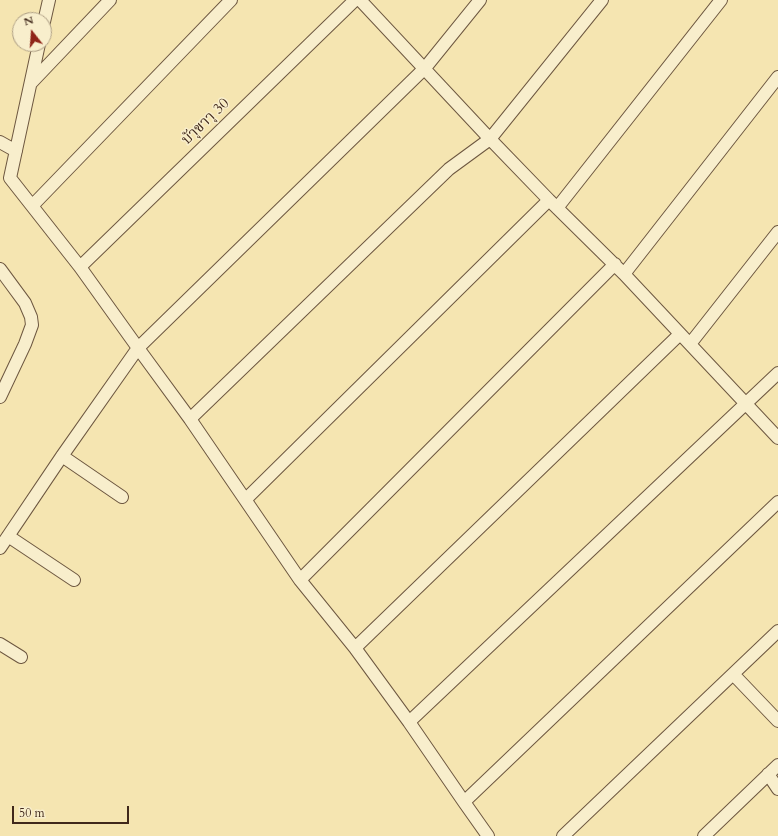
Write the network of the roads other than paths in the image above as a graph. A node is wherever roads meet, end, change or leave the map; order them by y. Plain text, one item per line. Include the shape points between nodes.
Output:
1 (49, 0) edge
2 (110, 0) edge
3 (231, 0) edge
4 (355, 0) edge
5 (360, 0) edge
6 (480, 0) edge
7 (602, 0) edge
8 (721, 0) edge
9 (46, 12) edge
10 (37, 52) edge
11 (425, 68) junction
12 (778, 77) edge
13 (30, 84) junction
14 (490, 139) junction
15 (0, 142) edge
16 (16, 151) junction
17 (553, 204) junction
18 (32, 206) junction
19 (778, 232) edge
20 (615, 264) junction
21 (80, 267) junction
22 (0, 269) edge
23 (624, 274) junction
24 (680, 334) junction
25 (690, 344) junction
26 (138, 348) junction
27 (778, 373) edge
28 (0, 397) edge
29 (746, 404) junction
30 (190, 419) junction
31 (778, 438) edge
32 (62, 456) junction
33 (122, 497) dead end
34 (246, 499) junction
35 (778, 502) edge
36 (8, 536) junction
37 (0, 548) edge
38 (74, 580) dead end
39 (300, 580) junction
40 (778, 631) edge
41 (0, 644) edge
42 (355, 648) junction
43 (22, 657) dead end
44 (733, 674) junction
45 (778, 721) edge
46 (409, 722) junction
47 (778, 765) edge
48 (768, 774) junction
49 (778, 789) edge
50 (464, 802) junction
51 (488, 836) edge
52 (562, 836) edge
53 (704, 836) edge

1 - 9 street
2 - 13 street
3 - 18 street
4 - 21 street, บัาุขาาุ 30
5 - 11 street
6 - 11 street
7 - 14 street
8 - 17 street
10 - 13 street
11 - 14 street
11 - 26 street
12 - 23 street
13 - 16 street
14 - 17 street
14 - 30 street via 449,169
15 - 16 street
16 - 18 street via 10,178
17 - 20 street
17 - 34 street
18 - 21 street
19 - 25 street
20 - 23 street
20 - 39 street
21 - 26 street
22 - 28 street via 25,303 32,325
23 - 24 street
24 - 25 street
24 - 42 street
25 - 29 street
26 - 30 street
26 - 32 street
27 - 29 street
29 - 31 street
29 - 46 street
30 - 34 street
32 - 33 street
32 - 36 street
34 - 39 street
35 - 50 street
36 - 37 street
36 - 38 street
39 - 42 street
40 - 44 street
41 - 43 street
42 - 46 street
44 - 45 street
44 - 52 street
46 - 50 street
47 - 48 street
48 - 49 street
48 - 53 street
50 - 51 street

